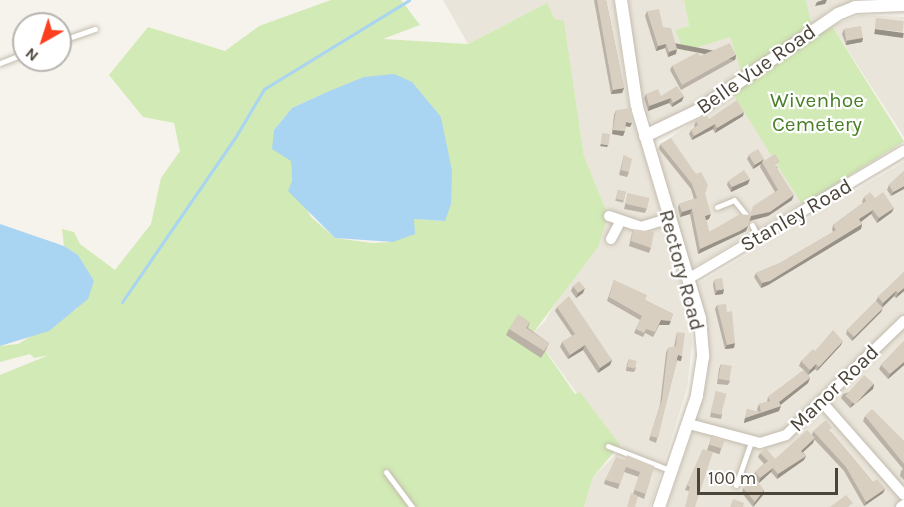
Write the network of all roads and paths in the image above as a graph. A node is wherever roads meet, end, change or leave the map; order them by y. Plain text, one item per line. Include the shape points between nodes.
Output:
1 (621, 0) edge
2 (904, 5) edge
3 (94, 29) dead end
4 (72, 37) edge
5 (645, 136) junction
6 (904, 151) edge
7 (717, 207) dead end
8 (746, 215) edge
9 (609, 216) dead end
10 (668, 219) junction
11 (620, 222) junction
12 (752, 225) edge
13 (759, 238) junction
14 (611, 239) dead end
15 (688, 279) junction
16 (904, 321) edge
17 (821, 401) junction
18 (689, 424) junction
19 (751, 442) junction
20 (608, 446) dead end
21 (674, 471) junction
22 (386, 472) dead end
23 (736, 485) dead end
24 (904, 495) edge
25 (412, 507) edge
26 (659, 507) edge

1 - 5 street, Rectory Road via 630,74
2 - 5 street, Belle Vue Road via 855,7 838,14 697,111
3 - 4 lane
5 - 10 street, Rectory Road
6 - 13 street, Stanley Road
7 - 8 lane via 734,200
9 - 11 street
10 - 11 street via 640,227
10 - 15 street, Rectory Road
11 - 14 street
12 - 13 lane
13 - 15 street, Stanley Road
15 - 18 street, Rectory Road via 700,319 703,357
16 - 17 street, Manor Road
17 - 19 street, Manor Road via 786,435 773,441
17 - 24 street
18 - 19 street, Manor Road
18 - 21 street, Rectory Road
19 - 23 lane
20 - 21 lane
21 - 26 street, Rectory Road
22 - 25 lane

